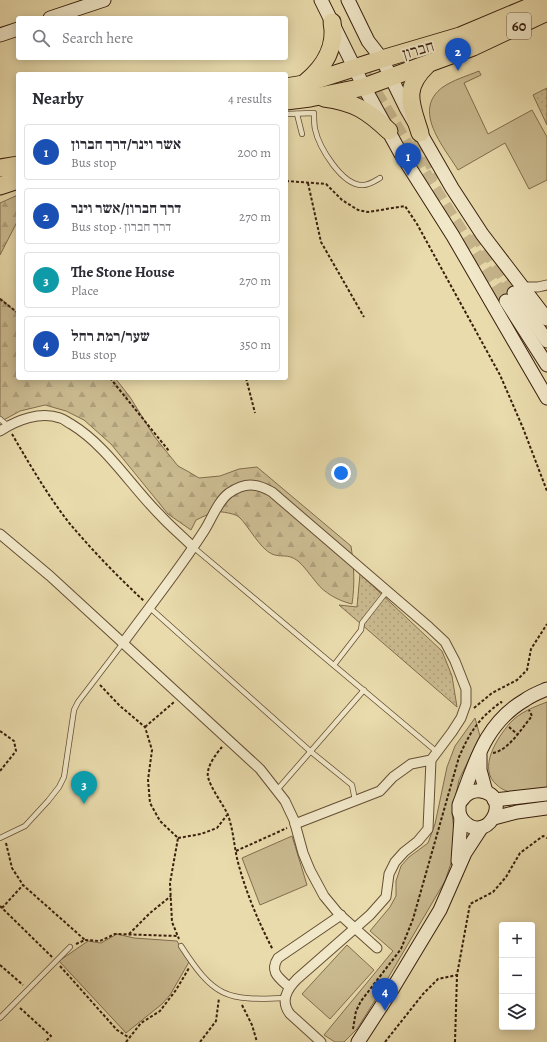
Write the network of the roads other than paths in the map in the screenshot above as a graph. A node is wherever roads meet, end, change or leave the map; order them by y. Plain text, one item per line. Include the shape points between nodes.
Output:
1 (104, 0) edge
2 (321, 0) edge
3 (348, 0) edge
4 (546, 0) edge
5 (547, 12) edge
6 (56, 16) edge
7 (332, 22) junction
8 (16, 30) edge
9 (0, 35) edge
10 (382, 59) junction
11 (427, 65) junction
12 (354, 68) junction
13 (391, 77) junction
14 (288, 87) edge
15 (364, 87) junction
16 (307, 91) junction
17 (288, 100) edge
18 (288, 114) edge
19 (297, 114) junction
20 (389, 131) junction
21 (420, 133) junction
22 (302, 134) dead end
23 (16, 165) edge
24 (0, 168) edge
25 (380, 178) dead end
26 (16, 181) edge
27 (0, 186) edge
28 (547, 285) edge
29 (515, 294) junction
30 (547, 319) edge
31 (547, 341) edge
32 (547, 365) edge
33 (547, 398) edge
34 (0, 419) edge
35 (4, 429) edge
36 (0, 534) edge
37 (193, 547) junction
38 (387, 591) junction
39 (149, 607) junction
40 (123, 643) junction
41 (334, 665) junction
42 (547, 689) edge
43 (364, 690) junction
44 (480, 749) junction
45 (310, 751) junction
46 (437, 752) junction
47 (431, 760) junction
48 (277, 790) junction
49 (547, 794) edge
50 (490, 796) junction
51 (355, 800) junction
52 (462, 800) junction
53 (547, 808) edge
54 (461, 818) junction
55 (494, 818) junction
56 (295, 824) junction
57 (482, 827) junction
58 (3, 837) edge
59 (455, 874) junction
60 (340, 915) junction
61 (354, 928) junction
62 (182, 946) road end
63 (70, 947) road end
64 (377, 948) dead end
65 (289, 987) junction
66 (285, 998) junction
67 (0, 1018) edge
68 (355, 1037) edge
69 (321, 1042) edge

1 - 6 main road
2 - 7 main road
3 - 10 main road via 368,41
4 - 10 highway, חברון / 60 via 473,32
5 - 11 highway, 60 via 485,42
7 - 12 main road
7 - 16 highway via 334,34 329,52
8 - 9 main road
10 - 12 highway, חברון / 60
10 - 13 main road
11 - 13 highway, חברון / 60
11 - 21 highway via 417,75 410,91
12 - 15 main road
12 - 16 highway, חברון / 60
13 - 15 highway, חברון / 60
13 - 21 main road
14 - 16 highway, חברון / 60
15 - 16 highway, חברון / 60
15 - 20 main road
16 - 17 highway, חברון / 60
16 - 20 highway via 353,104
18 - 19 lane
19 - 22 lane
19 - 25 lane via 314,114 314,127 324,150 346,179 362,186
20 - 33 main road
21 - 29 main road
23 - 24 highway
26 - 27 highway
28 - 29 street
29 - 30 main road
29 - 31 main road
29 - 32 main road
34 - 35 lane
35 - 37 street via 27,417 45,416 60,418 81,430 104,452 159,515
36 - 40 street
37 - 38 street via 228,494 244,486 261,486 272,492
37 - 39 street
37 - 41 lane
38 - 41 lane
38 - 46 street via 445,642 466,690 466,704 461,718
39 - 40 street
39 - 45 lane
40 - 48 street via 260,769
40 - 58 lane via 74,710 64,777 59,787 25,826
41 - 43 lane
42 - 44 main road via 524,700 510,711 492,729
43 - 45 lane
43 - 46 lane
44 - 50 main road via 480,770
44 - 52 main road
45 - 48 lane
45 - 51 lane via 352,785
46 - 47 street
47 - 51 street via 411,764 393,777 380,791
47 - 61 street via 428,829 395,862 389,874 386,897
48 - 56 street
49 - 50 main road
50 - 52 main road via 475,791 470,792
50 - 55 main road via 496,809
51 - 56 street
52 - 54 main road via 459,812
53 - 55 main road
54 - 57 main road via 468,825
54 - 59 main road
55 - 57 main road
56 - 60 street via 310,870 324,896
57 - 59 main road
59 - 68 main road via 440,910 394,988
60 - 61 street
60 - 65 street via 278,958 273,968
61 - 64 street
61 - 65 street
62 - 66 lane via 207,980 229,996 260,1000
63 - 67 lane
65 - 66 street
66 - 69 street via 286,1009 290,1014

